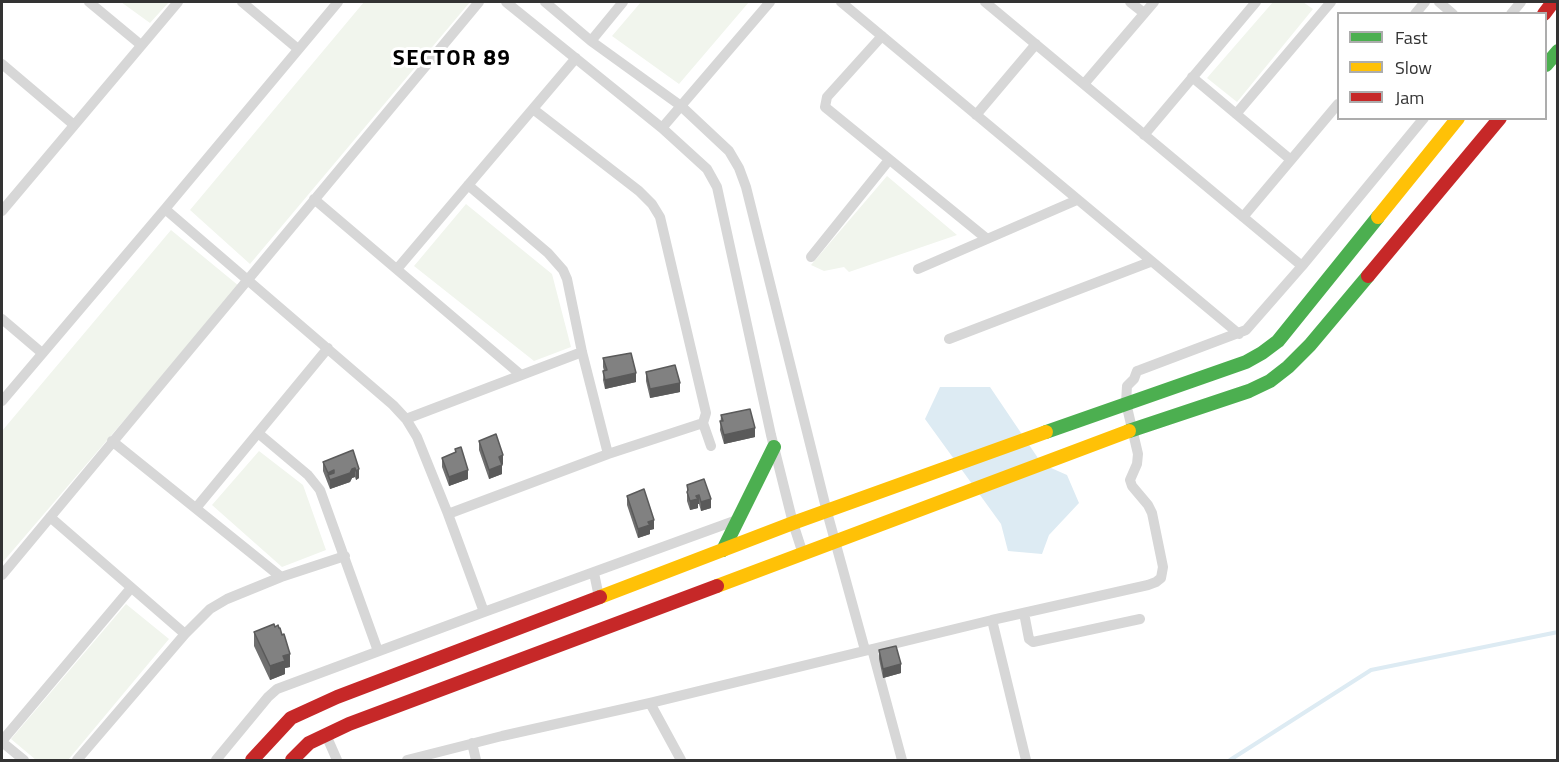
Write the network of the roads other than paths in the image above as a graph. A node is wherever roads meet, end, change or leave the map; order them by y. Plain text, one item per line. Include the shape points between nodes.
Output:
1 (89, 2) edge
2 (178, 2) edge
3 (242, 2) edge
4 (338, 2) edge
5 (479, 2) edge
6 (506, 2) edge
7 (545, 2) edge
8 (623, 2) edge
9 (770, 2) edge
10 (841, 2) edge
11 (985, 2) edge
12 (1130, 2) edge
13 (1154, 2) edge
14 (1256, 2) edge
15 (1330, 2) edge
16 (1439, 2) edge
17 (1451, 12) edge
18 (1144, 13) junction
19 (882, 36) junction
20 (591, 41) junction
21 (141, 45) junction
22 (1036, 45) junction
23 (298, 49) junction
24 (1557, 51) edge
25 (576, 58) junction
26 (1547, 63) edge
27 (2, 64) edge
28 (1192, 77) junction
29 (1084, 84) junction
30 (1337, 105) edge
31 (681, 106) junction
32 (533, 109) junction
33 (1236, 114) junction
34 (976, 116) junction
35 (1422, 120) edge
36 (1456, 120) edge
37 (1498, 120) edge
38 (74, 125) junction
39 (662, 128) junction
40 (1144, 135) junction
41 (889, 160) junction
42 (1291, 160) junction
43 (468, 185) junction
44 (314, 199) junction
45 (1077, 200) junction
46 (3, 206) edge
47 (165, 209) junction
48 (1243, 217) junction
49 (987, 239) junction
50 (811, 257) dead end
51 (1150, 262) junction
52 (1302, 266) junction
53 (397, 269) junction
54 (918, 269) dead end
55 (247, 280) junction
56 (2, 319) edge
57 (1239, 334) junction
58 (949, 339) dead end
59 (328, 348) junction
60 (582, 352) junction
61 (42, 353) junction
62 (521, 375) junction
63 (2, 401) edge
64 (1126, 403) junction
65 (406, 419) junction
66 (703, 423) junction
67 (1134, 429) junction
68 (258, 433) junction
69 (112, 441) junction
70 (711, 446) dead end
71 (774, 447) junction
72 (608, 454) junction
73 (196, 508) junction
74 (826, 512) junction
75 (448, 514) junction
76 (50, 518) junction
77 (737, 520) junction
78 (793, 524) junction
79 (835, 542) junction
80 (723, 550) junction
81 (803, 554) junction
82 (345, 556) junction
83 (594, 573) junction
84 (2, 575) edge
85 (281, 577) junction
86 (131, 588) junction
87 (599, 597) junction
88 (484, 612) junction
89 (1024, 613) junction
90 (1140, 619) dead end
91 (992, 620) junction
92 (185, 634) junction
93 (868, 650) junction
94 (378, 651) junction
95 (650, 703) junction
96 (326, 735) junction
97 (2, 742) edge
98 (472, 743) junction
99 (24, 760) edge
100 (77, 760) edge
101 (216, 760) edge
102 (252, 760) edge
103 (292, 760) edge
104 (337, 760) edge
105 (407, 760) edge
106 (476, 760) edge
107 (681, 760) edge
108 (902, 760) edge
109 (1026, 760) edge

1 - 21 street
2 - 21 street
3 - 23 street
4 - 23 street
5 - 44 street
6 - 25 street
7 - 20 street
8 - 20 street
9 - 31 street
10 - 19 street
11 - 22 street
12 - 18 street
13 - 18 street
14 - 28 street
15 - 33 street
16 - 17 street
18 - 29 street
19 - 34 street
19 - 41 street via 825,102 825,107
20 - 31 street
21 - 38 street
22 - 29 street
22 - 34 street
23 - 47 street
24 - 26 street
25 - 32 street
25 - 39 street
27 - 38 street
28 - 33 street
28 - 40 street
29 - 40 street
30 - 42 street
31 - 39 street
31 - 74 street via 729,151 739,168
32 - 43 street
32 - 66 street via 639,191 660,217 706,413
33 - 42 street
34 - 45 street
35 - 52 street
36 - 64 street via 1278,341 1246,362
37 - 67 street via 1288,367 1249,391
38 - 46 street
39 - 71 street via 707,168 717,187
40 - 48 street
41 - 49 street
41 - 50 street
42 - 48 street
43 - 53 street
43 - 60 street via 563,270
44 - 53 street
44 - 55 street
45 - 49 street
45 - 51 street
47 - 55 street
47 - 61 street
48 - 52 street
49 - 54 street
51 - 57 street
51 - 58 street
52 - 57 street via 1253,324
53 - 62 street
55 - 59 street
55 - 69 street
56 - 61 street
57 - 64 street via 1137,371 1127,386
59 - 65 street
59 - 68 street
60 - 62 street
60 - 72 street
61 - 63 street
62 - 65 street
64 - 67 street
64 - 74 street
65 - 75 street
66 - 70 street
66 - 72 street
67 - 79 street
67 - 89 street via 1138,454 1130,480 1154,521 1163,567 1161,578 1148,585
68 - 73 street
68 - 82 street via 314,481
69 - 73 street
69 - 76 street
71 - 77 street
71 - 78 street
72 - 75 street
73 - 85 street
74 - 78 street
74 - 79 street
75 - 88 street
76 - 84 street
76 - 86 street
77 - 80 street
77 - 83 street
78 - 80 street
78 - 81 street
79 - 81 street
79 - 93 street
80 - 87 street
81 - 96 street
82 - 85 street
82 - 94 street
83 - 87 street
83 - 88 street
85 - 92 street via 218,603
86 - 92 street
86 - 97 street
87 - 102 street via 291,718
88 - 94 street
89 - 90 street via 1033,642
89 - 91 street
91 - 93 street
91 - 109 street
92 - 100 street
93 - 95 street
93 - 108 street
94 - 101 street via 277,690
95 - 98 street
95 - 107 street
96 - 103 street via 309,742
96 - 104 street
97 - 99 street
98 - 105 street
98 - 106 street

